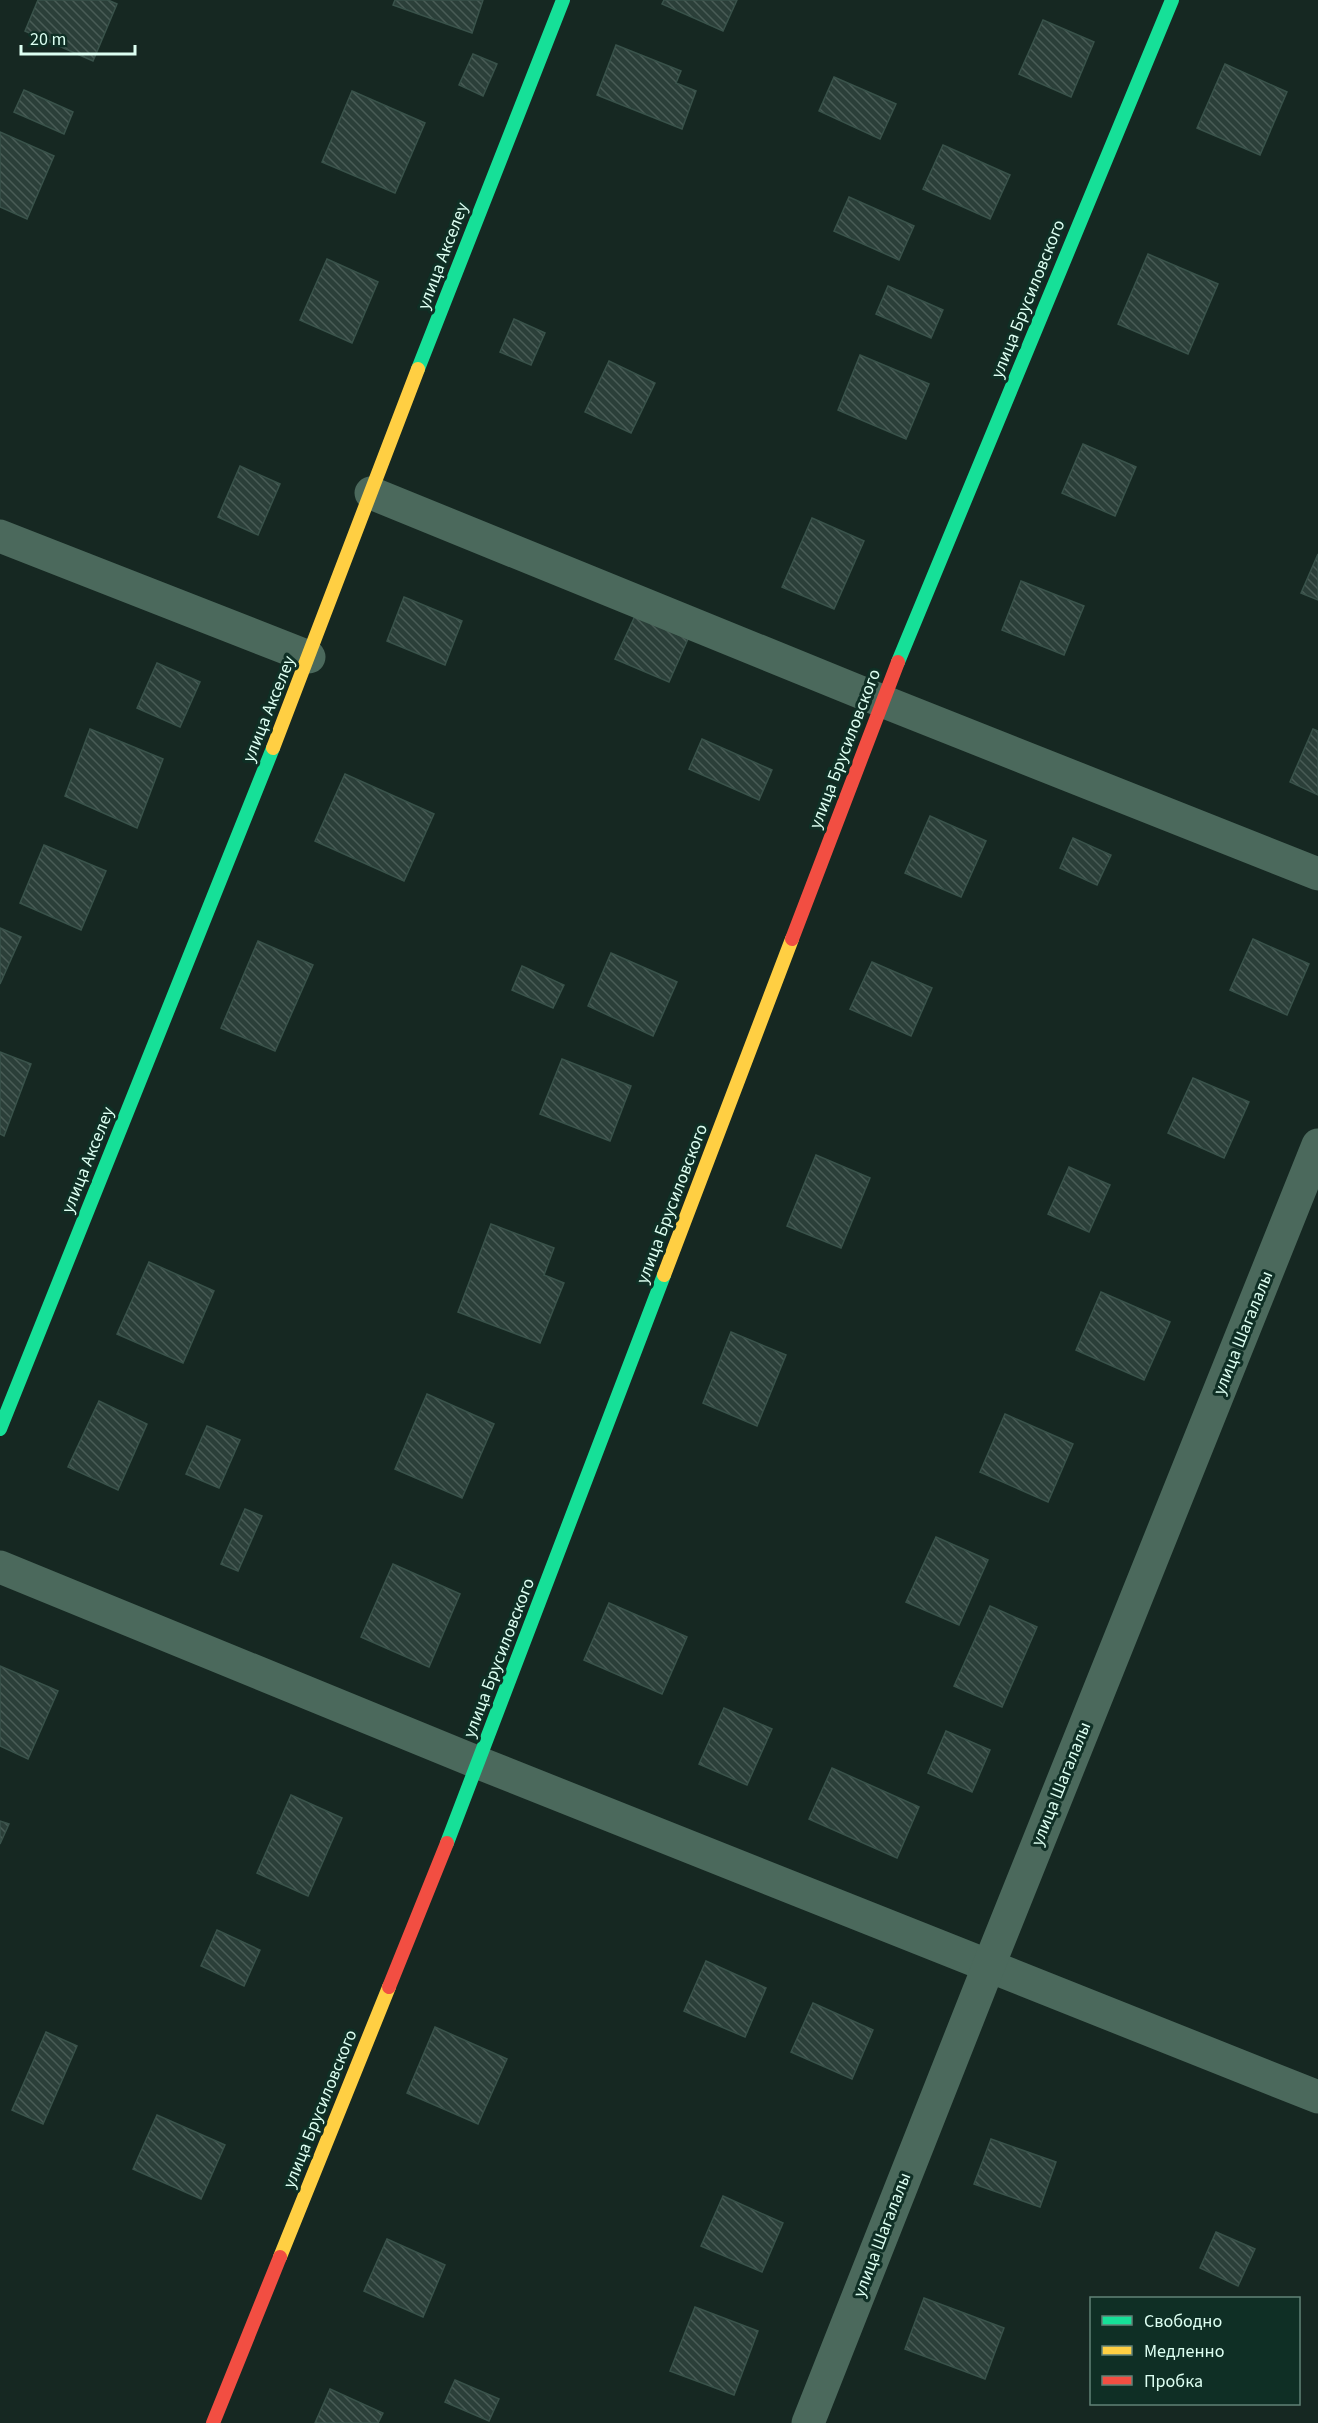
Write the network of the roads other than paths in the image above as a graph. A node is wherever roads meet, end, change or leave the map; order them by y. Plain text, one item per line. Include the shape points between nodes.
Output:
1 (562, 0) edge
2 (1172, 0) edge
3 (371, 493) junction
4 (0, 536) edge
5 (309, 657) junction
6 (882, 701) junction
7 (1318, 874) edge
8 (1318, 1145) edge
9 (0, 1429) edge
10 (0, 1567) edge
11 (479, 1763) junction
12 (989, 1965) junction
13 (1318, 2097) edge
14 (213, 2423) edge
15 (808, 2423) edge

1 - 3 street, улица Акселеу
2 - 6 street, улица Брусиловского
3 - 5 street, улица Акселеу
3 - 6 street
4 - 5 street
5 - 9 street, улица Акселеу
6 - 7 street
6 - 11 street, улица Брусиловского
8 - 12 street, улица Шагалалы
10 - 11 street
11 - 12 street
11 - 14 street, улица Брусиловского
12 - 13 street
12 - 15 street, улица Шагалалы

